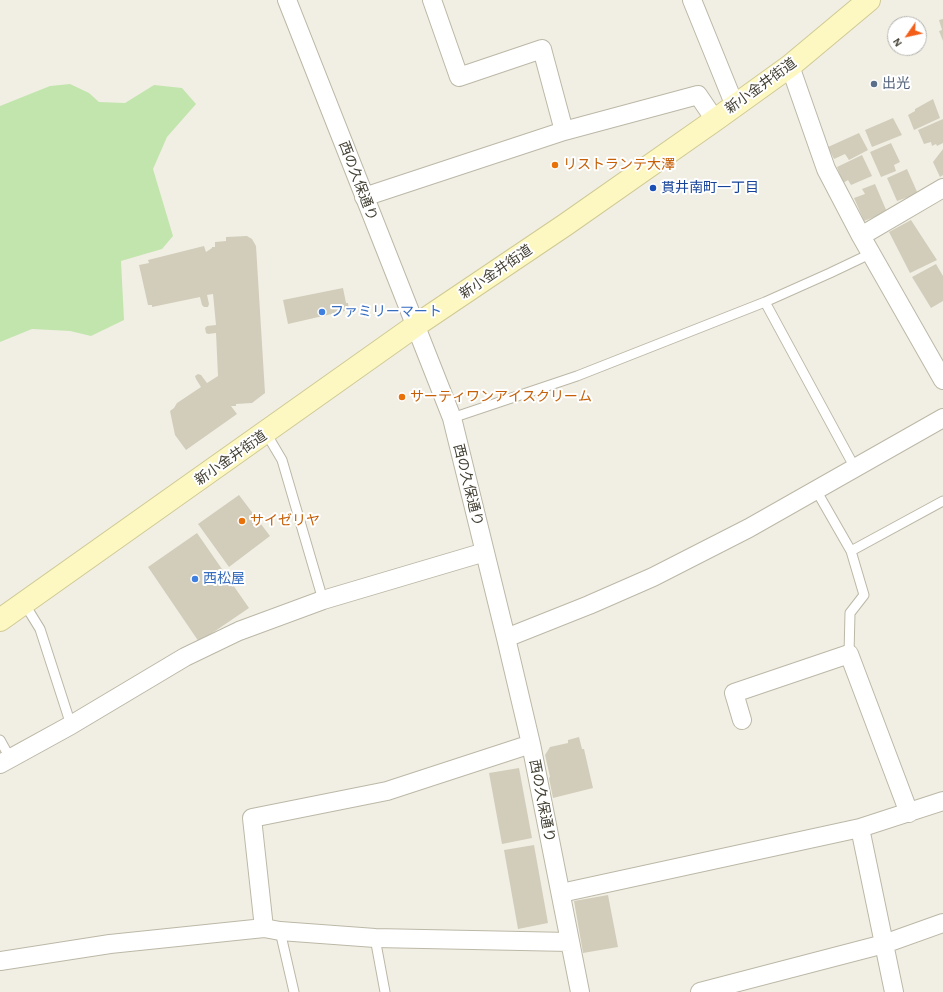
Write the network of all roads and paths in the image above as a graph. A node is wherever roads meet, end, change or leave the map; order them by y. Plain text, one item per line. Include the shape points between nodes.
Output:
1 (287, 0) edge
2 (432, 0) edge
3 (692, 0) edge
4 (869, 0) edge
5 (790, 66) junction
6 (735, 106) junction
7 (715, 120) junction
8 (564, 131) junction
9 (943, 188) edge
10 (364, 197) junction
11 (861, 236) junction
12 (872, 253) junction
13 (765, 302) junction
14 (415, 326) junction
15 (943, 380) edge
16 (452, 418) junction
17 (943, 418) edge
18 (266, 432) junction
19 (855, 468) junction
20 (816, 490) junction
21 (943, 501) edge
22 (851, 551) junction
23 (485, 552) junction
24 (323, 600) junction
25 (24, 603) junction
26 (0, 620) edge
27 (506, 638) junction
28 (849, 654) junction
29 (742, 720) dead end
30 (71, 725) junction
31 (0, 740) edge
32 (531, 744) junction
33 (5, 761) edge
34 (943, 801) edge
35 (909, 813) junction
36 (860, 828) junction
37 (561, 893) junction
38 (943, 923) edge
39 (272, 930) junction
40 (374, 938) junction
41 (570, 942) junction
42 (884, 944) junction
43 (0, 961) edge
44 (294, 992) edge
45 (386, 992) edge
46 (580, 992) edge
47 (700, 992) edge
48 (894, 992) edge

1 - 10 street, 西の久保通り
2 - 8 street via 459,77 542,49
3 - 6 street
4 - 5 main road, 新小金井街道
5 - 6 main road, 新小金井街道
5 - 11 street via 826,169
6 - 7 main road, 新小金井街道
7 - 8 street via 698,95
7 - 14 main road, 新小金井街道
8 - 10 street
9 - 11 street
10 - 14 street, 西の久保通り
11 - 12 street
12 - 13 lane
12 - 15 street
13 - 16 lane via 577,376
13 - 19 lane
14 - 16 street, 西の久保通り
14 - 18 main road, 新小金井街道
16 - 23 street, 西の久保通り
17 - 19 street
18 - 24 lane via 282,460
18 - 25 main road, 新小金井街道
19 - 20 street
20 - 22 lane
20 - 27 street via 653,577
21 - 22 lane
22 - 28 lane via 864,595 850,613
23 - 24 street
23 - 27 street, 西の久保通り
24 - 30 street via 239,631 185,657
25 - 26 main road, 新小金井街道
25 - 30 lane via 40,629
27 - 32 street, 西の久保通り
28 - 29 street via 734,692
28 - 35 street
30 - 33 street
31 - 33 lane
32 - 37 street, 西の久保通り
32 - 39 street via 387,791 252,818
34 - 35 street
35 - 36 street
36 - 37 street
36 - 42 street
37 - 41 street, 西の久保通り
38 - 42 street
39 - 40 street
39 - 43 street via 110,944
39 - 44 lane
40 - 41 street
40 - 45 lane
41 - 46 street, 西の久保通り
42 - 47 street
42 - 48 street

